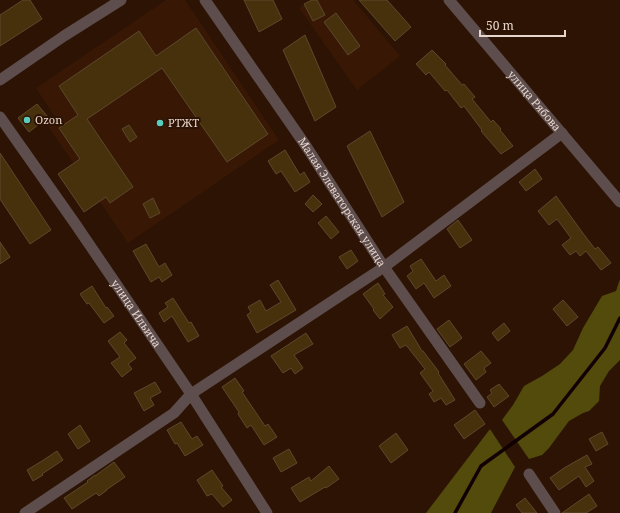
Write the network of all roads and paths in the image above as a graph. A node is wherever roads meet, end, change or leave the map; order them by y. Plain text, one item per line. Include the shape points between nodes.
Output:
1 (121, 0) edge
2 (205, 0) edge
3 (449, 0) edge
4 (0, 80) edge
5 (0, 117) edge
6 (562, 133) junction
7 (620, 202) edge
8 (384, 267) junction
9 (191, 394) junction
10 (480, 404) dead end
11 (529, 474) dead end
12 (25, 513) edge
13 (267, 513) edge
14 (555, 513) edge

1 - 4 street
2 - 8 street, Малая Элеваторская улица via 306,146
3 - 6 street, улица Рябова
5 - 9 street, улица Ильича
6 - 7 street, улица Рябова
6 - 8 street
8 - 9 street
8 - 10 street, Малая Элеваторская улица
9 - 12 street via 174,413
9 - 13 street, улица Ильича
11 - 14 street

